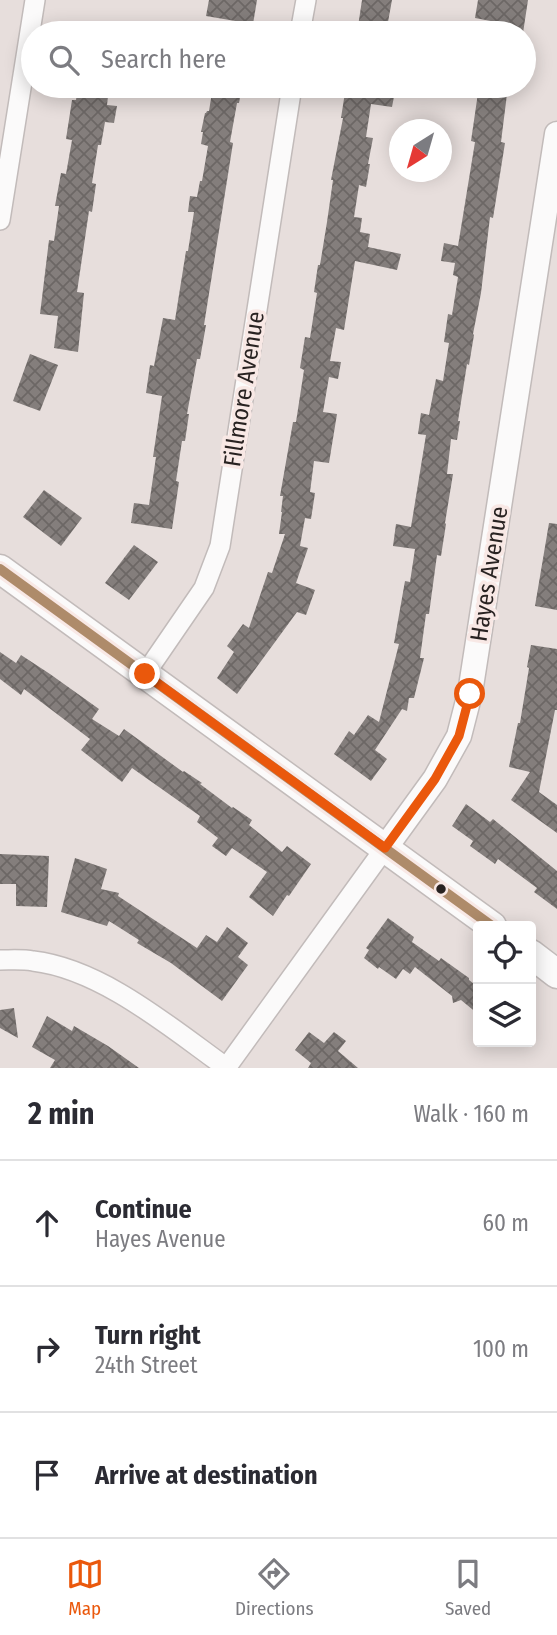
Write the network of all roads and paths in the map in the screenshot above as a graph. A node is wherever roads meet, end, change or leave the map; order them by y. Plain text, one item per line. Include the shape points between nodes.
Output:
1 (35, 0) edge
2 (306, 0) edge
3 (32, 21) edge
4 (302, 21) edge
5 (21, 88) edge
6 (290, 98) edge
7 (557, 134) edge
8 (0, 220) edge
9 (0, 569) edge
10 (145, 674) junction
11 (385, 848) junction
12 (485, 921) edge
13 (536, 958) edge
14 (0, 960) edge
15 (557, 974) edge
16 (227, 1068) edge

1 - 3 street
2 - 4 street
5 - 8 street
6 - 10 street, Fillmore Avenue via 220,546 204,588
7 - 11 street, Hayes Avenue via 470,694 459,736 435,779
9 - 10 main road
10 - 11 main road
11 - 12 main road
11 - 16 street, Hayes Avenue
13 - 15 main road
14 - 16 street via 33,961 73,971 118,991

